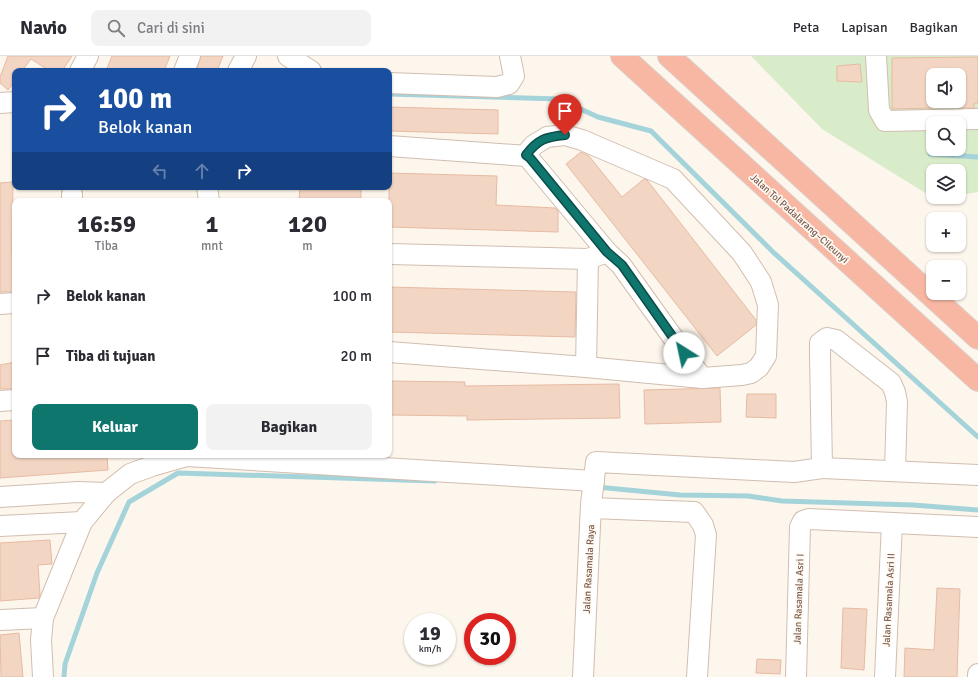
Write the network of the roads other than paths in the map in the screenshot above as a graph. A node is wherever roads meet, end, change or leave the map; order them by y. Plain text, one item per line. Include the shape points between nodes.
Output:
1 (88, 56) edge
2 (190, 56) edge
3 (246, 56) edge
4 (288, 56) edge
5 (510, 56) edge
6 (622, 56) edge
7 (669, 56) edge
8 (876, 56) edge
9 (82, 68) edge
10 (185, 68) edge
11 (240, 68) edge
12 (306, 68) edge
13 (392, 83) edge
14 (12, 102) edge
15 (0, 103) edge
16 (978, 120) edge
17 (392, 146) edge
18 (526, 155) junction
19 (607, 252) junction
20 (392, 254) edge
21 (588, 259) junction
22 (12, 303) edge
23 (0, 304) edge
24 (978, 338) edge
25 (392, 352) edge
26 (586, 367) junction
27 (702, 378) junction
28 (978, 380) edge
29 (12, 400) edge
30 (0, 401) edge
31 (180, 458) edge
32 (208, 458) edge
33 (822, 468) junction
34 (896, 471) junction
35 (978, 475) edge
36 (106, 493) junction
37 (592, 495) junction
38 (0, 497) edge
39 (82, 522) junction
40 (892, 523) junction
41 (0, 526) edge
42 (978, 527) edge
43 (43, 618) junction
44 (0, 620) edge
45 (978, 674) edge
46 (44, 677) edge
47 (583, 677) edge
48 (697, 677) edge
49 (796, 677) edge
50 (885, 677) edge
51 (978, 677) edge

1 - 9 street
2 - 10 street
3 - 11 street
4 - 12 street
5 - 13 street via 514,76 508,84 497,87
6 - 28 highway, Jalan Tol Padalarang–Cileunyi
7 - 24 highway
8 - 16 street via 879,110 885,121
14 - 15 street
17 - 18 street
18 - 19 street
18 - 27 street via 534,145 547,137 565,135 664,174 674,179 742,253 766,294 766,356 760,367 751,373
19 - 21 street
19 - 27 street via 622,265
20 - 21 street
21 - 26 street
22 - 23 street
25 - 26 street
26 - 27 street
29 - 30 street
31 - 36 street via 130,474
32 - 37 street
33 - 34 street
33 - 34 street via 820,343 827,338 836,340 891,383 896,402
33 - 37 street, Jalan Rasamala Raya via 794,472 596,462
34 - 35 street
36 - 38 street via 78,492
36 - 39 street
37 - 47 street, Jalan Rasamala Raya
37 - 48 street via 694,512 703,525 706,540
39 - 41 street
39 - 43 street
40 - 42 street
40 - 49 street, Jalan Rasamala Asri I via 809,519 803,521 800,527
40 - 50 street, Jalan Rasamala Asri II
43 - 44 street
43 - 46 street via 41,640
45 - 51 street

